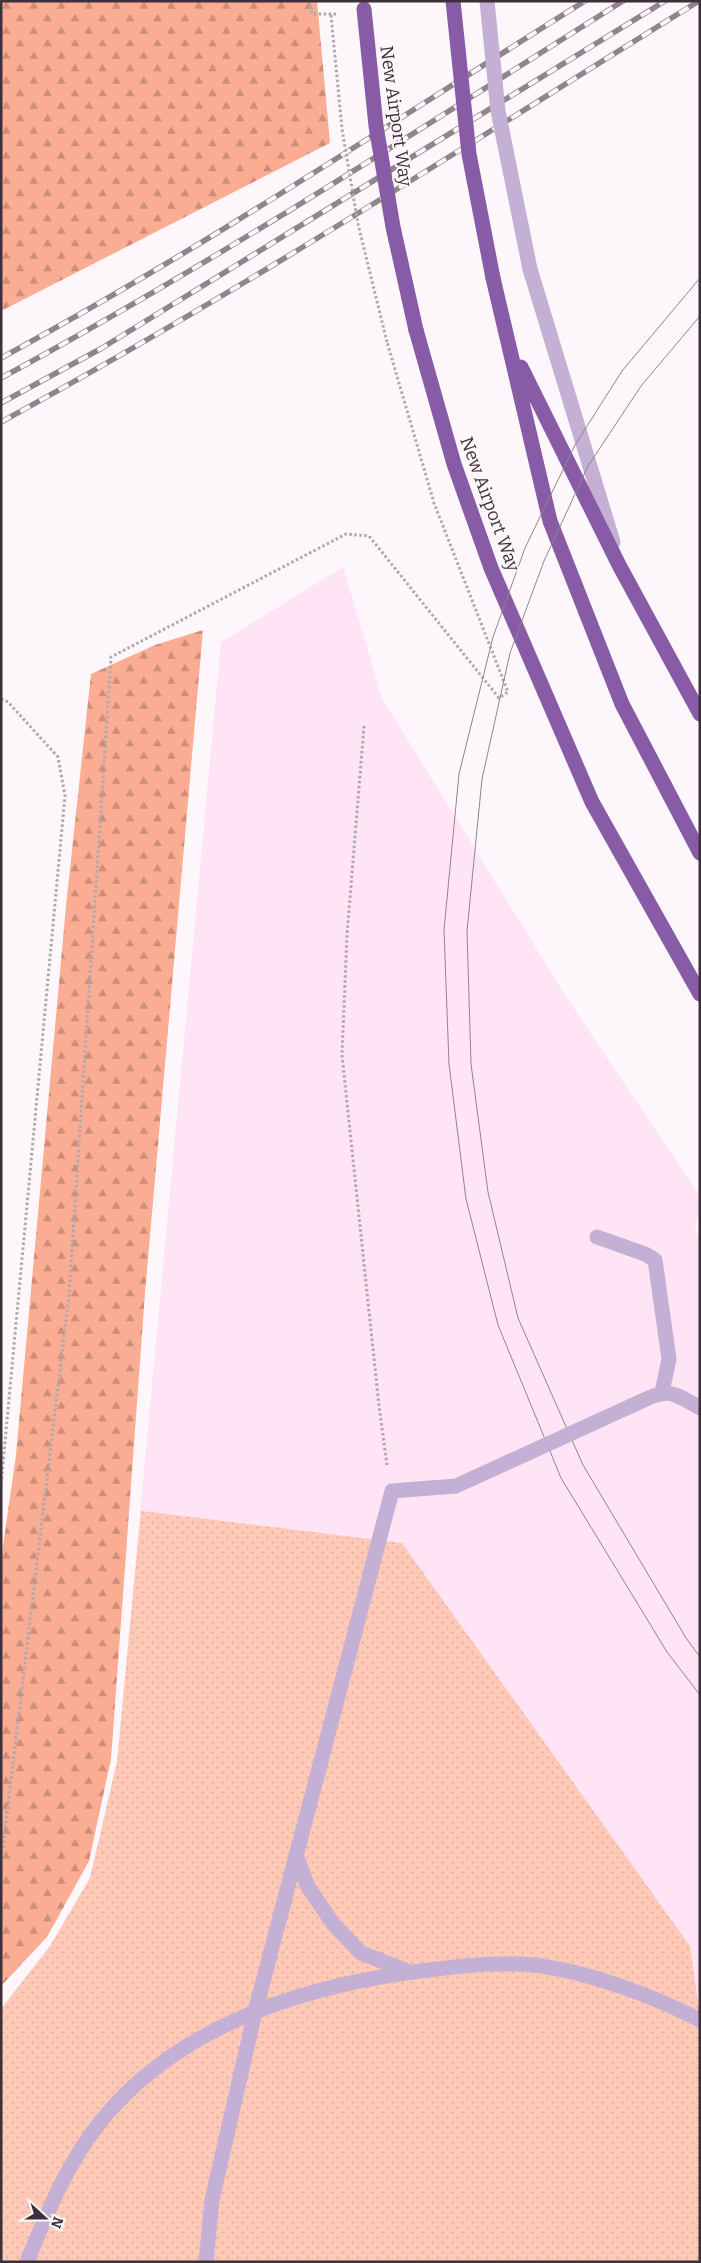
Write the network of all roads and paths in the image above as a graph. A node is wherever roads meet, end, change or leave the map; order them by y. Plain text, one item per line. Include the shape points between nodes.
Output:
1 (309, 1) edge
2 (453, 1) edge
3 (487, 1) edge
4 (364, 5) edge
5 (387, 342) dead end
6 (509, 344) junction
7 (619, 565) junction
8 (497, 696) dead end
9 (1, 699) edge
10 (700, 714) edge
11 (364, 726) dead end
12 (700, 853) edge
13 (698, 988) edge
14 (597, 1237) dead end
15 (662, 1392) junction
16 (700, 1408) edge
17 (1, 1485) edge
18 (392, 1491) junction
19 (296, 1855) junction
20 (1, 1862) edge
21 (410, 1972) junction
22 (255, 2012) junction
23 (700, 2020) edge
24 (27, 2262) edge
25 (206, 2262) edge

1 - 5 path, bridge via 312,14 331,15 342,129 358,224
2 - 6 highway, bridge via 470,154
3 - 7 lane, bridge via 498,112 530,269
4 - 13 highway, New Airport Way, bridge via 376,126 393,227 416,330 454,464 492,568 592,802
6 - 7 highway
6 - 12 highway via 550,521 622,704
7 - 10 highway
8 - 20 path via 370,536 346,534 111,656 68,1295
9 - 17 path via 8,702 58,757 65,796
11 - 18 path via 347,935 342,1055 379,1406
14 - 15 lane via 655,1260 668,1359
15 - 16 lane via 680,1396
15 - 18 lane, bridge via 456,1486
18 - 19 lane
19 - 21 lane via 308,1887 334,1926 361,1953
19 - 22 lane
21 - 22 lane via 345,1984
21 - 23 lane via 469,1965 542,1966 607,1983
22 - 24 lane via 182,2048 144,2077 113,2107 87,2140 66,2176
22 - 25 lane via 212,2200

